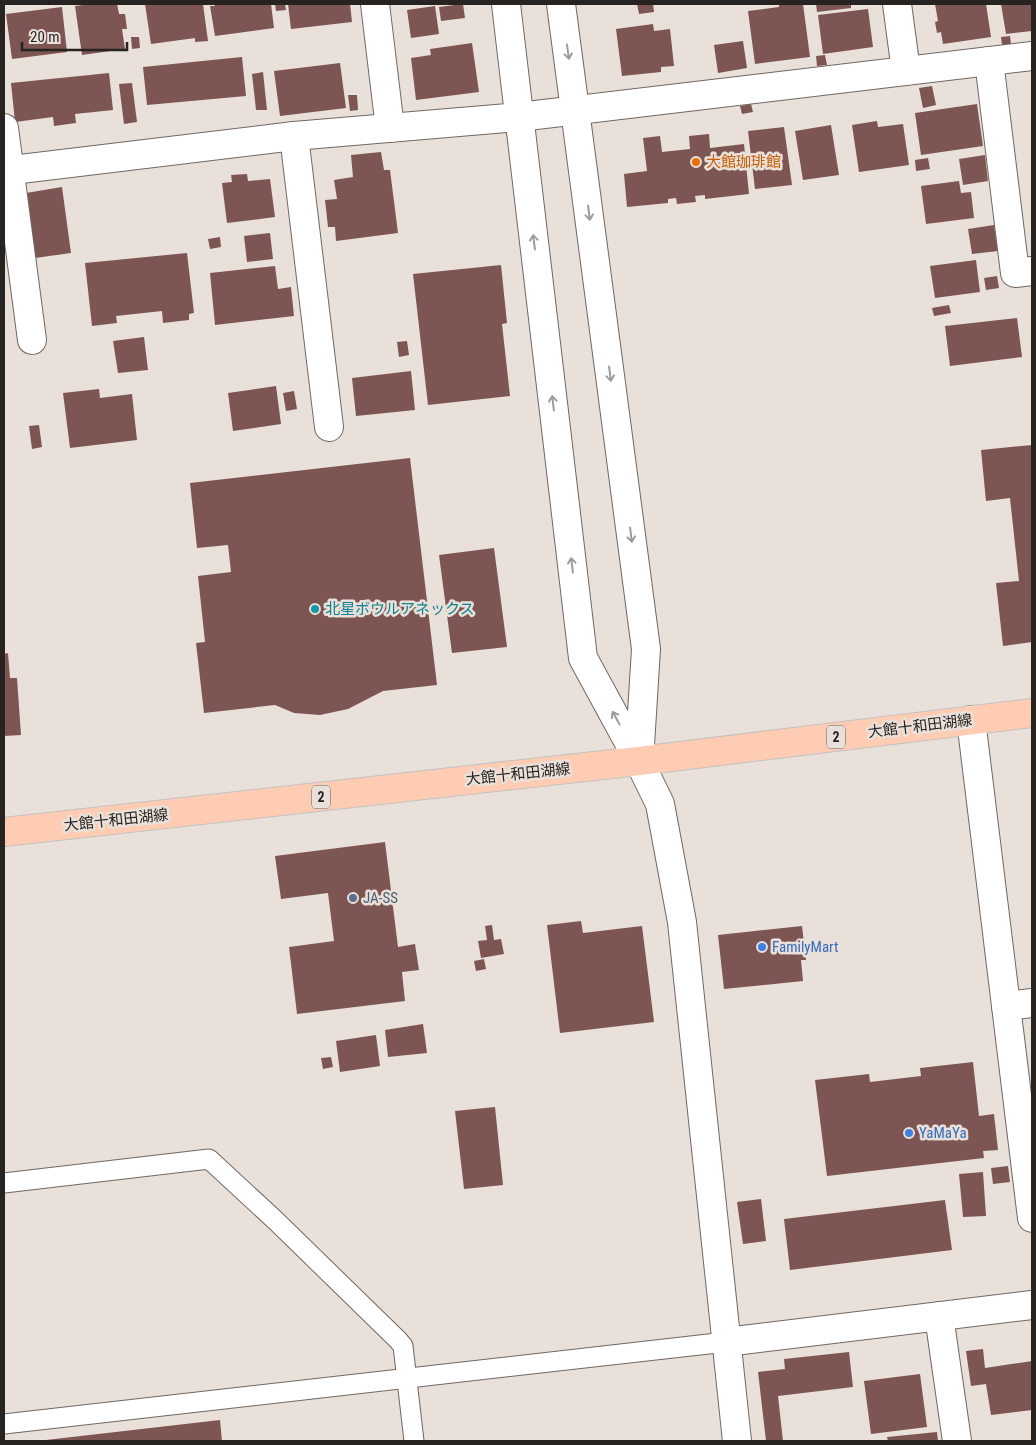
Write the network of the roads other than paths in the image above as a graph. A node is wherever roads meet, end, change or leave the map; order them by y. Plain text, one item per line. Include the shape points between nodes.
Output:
1 (375, 4) edge
2 (506, 4) edge
3 (561, 4) edge
4 (898, 4) edge
5 (1032, 56) edge
6 (988, 61) junction
7 (906, 71) junction
8 (576, 110) junction
9 (519, 117) junction
10 (4, 128) edge
11 (390, 128) junction
12 (294, 136) junction
13 (7, 170) edge
14 (1032, 271) edge
15 (32, 340) dead end
16 (329, 427) dead end
17 (1032, 713) edge
18 (971, 720) junction
19 (639, 761) junction
20 (4, 832) edge
21 (1019, 1004) edge
22 (4, 1182) edge
23 (1032, 1218) edge
24 (1032, 1306) edge
25 (939, 1316) junction
26 (726, 1342) junction
27 (407, 1378) junction
28 (4, 1424) edge
29 (414, 1441) edge
30 (738, 1441) edge
31 (957, 1441) edge

1 - 11 street
2 - 9 street
3 -> 8 street
4 - 7 street
5 - 6 street
6 - 7 street
6 - 14 street via 1015,273
7 - 8 street
8 - 9 street
8 -> 19 street via 646,649
9 - 11 street
19 -> 9 street via 583,658
10 - 13 street
11 - 12 street
12 - 13 street
12 - 16 street
13 - 15 street
17 - 18 main road, 大館十和田湖線 / 2
18 - 19 main road, 大館十和田湖線 / 2
18 - 21 street
19 - 20 main road, 大館十和田湖線 / 2
19 - 26 street via 660,804 682,922
21 - 23 street
22 - 27 lane via 209,1159 398,1340 403,1346
24 - 25 street
25 - 26 street
25 - 31 street
26 - 27 lane
26 - 30 street
27 - 28 lane
27 - 29 lane

